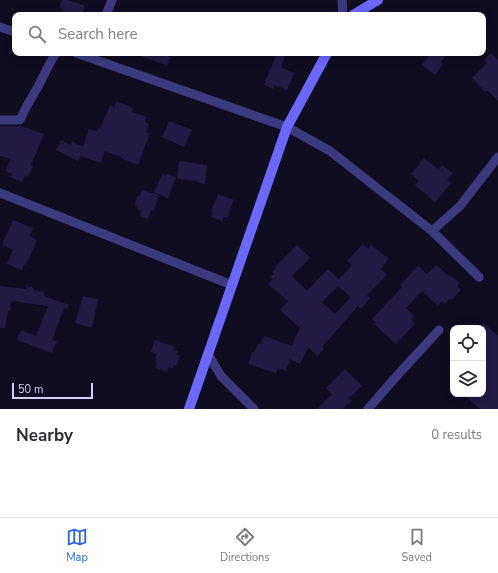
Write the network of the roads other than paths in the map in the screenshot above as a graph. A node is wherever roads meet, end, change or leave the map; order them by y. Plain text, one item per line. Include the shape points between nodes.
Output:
1 (112, 0) edge
2 (342, 0) edge
3 (378, 0) edge
4 (107, 12) edge
5 (343, 12) edge
6 (358, 12) edge
7 (0, 27) edge
8 (12, 31) edge
9 (54, 56) edge
10 (92, 56) edge
11 (324, 56) edge
12 (0, 120) edge
13 (287, 127) junction
14 (498, 157) edge
15 (0, 193) edge
16 (432, 231) junction
17 (479, 277) dead end
18 (232, 285) junction
19 (439, 330) dead end
20 (208, 354) junction
21 (189, 409) edge
22 (254, 409) edge
23 (368, 409) edge

1 - 4 street
2 - 5 street
3 - 6 street
7 - 8 street
9 - 12 street via 20,120
10 - 13 street
11 - 13 street
13 - 16 street via 330,151
13 - 18 street
14 - 16 street via 460,206
15 - 18 street
16 - 17 street
18 - 20 street
19 - 23 street
20 - 21 street
20 - 22 street via 221,376

